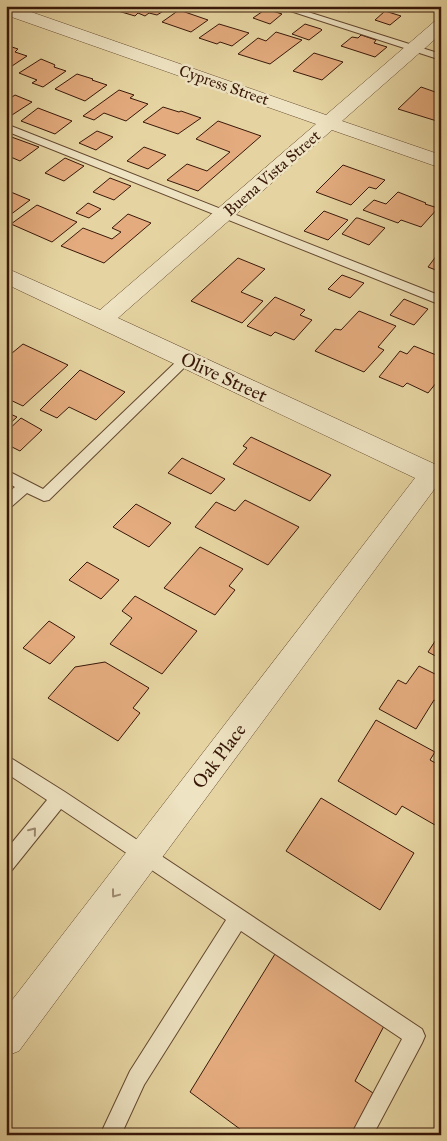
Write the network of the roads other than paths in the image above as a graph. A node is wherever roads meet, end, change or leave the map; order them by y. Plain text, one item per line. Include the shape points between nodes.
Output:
1 (279, 6) edge
2 (6, 9) edge
3 (441, 25) edge
4 (413, 49) junction
5 (441, 57) edge
6 (329, 122) junction
7 (6, 127) edge
8 (441, 162) edge
9 (224, 214) junction
10 (6, 276) edge
11 (441, 301) edge
12 (102, 320) junction
13 (186, 359) junction
14 (6, 475) edge
15 (436, 477) edge
16 (25, 486) junction
17 (6, 503) edge
18 (6, 763) edge
19 (59, 798) junction
20 (144, 855) junction
21 (6, 864) edge
22 (238, 918) junction
23 (6, 1038) edge
24 (110, 1135) edge
25 (361, 1135) edge

1 - 4 lane
2 - 6 street, Cypress Street
3 - 4 street, Buena Vista Street
4 - 5 lane
4 - 6 street, Buena Vista Street
6 - 8 street, Cypress Street
6 - 9 street, Buena Vista Street
7 - 9 lane
9 - 11 lane
9 - 12 street, Buena Vista Street
10 - 12 street, Olive Street
12 - 13 street, Olive Street
13 - 15 street, Olive Street
13 - 16 lane via 44,496
14 - 16 lane
15 - 20 street, Oak Place
16 - 17 lane
18 - 19 lane
19 - 20 lane
21 -> 19 lane
20 - 22 lane
20 -> 23 street, Oak Place
22 - 24 lane via 137,1078
22 - 25 lane via 415,1036

